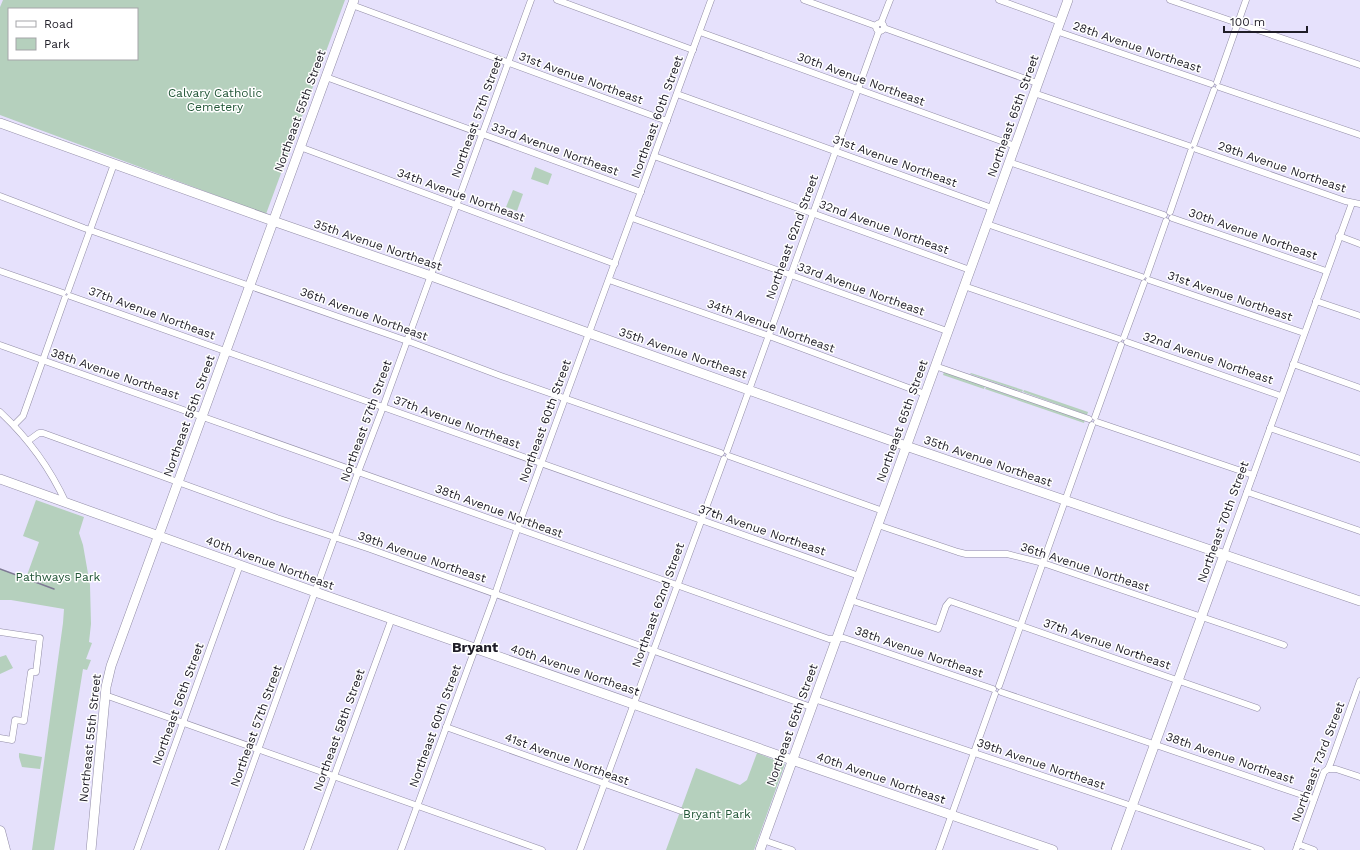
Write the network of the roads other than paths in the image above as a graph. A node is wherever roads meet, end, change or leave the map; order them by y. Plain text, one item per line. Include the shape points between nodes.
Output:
1 (531, 0) edge
2 (557, 0) edge
3 (711, 0) edge
4 (804, 0) edge
5 (890, 0) edge
6 (999, 0) edge
7 (1068, 0) edge
8 (1170, 0) edge
9 (1246, 0) edge
10 (353, 3) edge
11 (1238, 24) junction
12 (880, 27) junction
13 (1058, 27) junction
14 (700, 32) junction
15 (693, 50) junction
16 (508, 63) junction
17 (1360, 66) edge
18 (326, 77) junction
19 (1037, 83) junction
20 (1215, 86) junction
21 (857, 89) junction
22 (1034, 93) junction
23 (677, 94) junction
24 (667, 121) junction
25 (0, 123) edge
26 (482, 134) junction
27 (1360, 135) edge
28 (1014, 146) junction
29 (300, 147) junction
30 (1193, 148) junction
31 (835, 151) junction
32 (654, 156) junction
33 (1008, 162) junction
34 (114, 164) junction
35 (641, 192) junction
36 (0, 196) edge
37 (1352, 203) junction
38 (456, 204) junction
39 (1360, 204) edge
40 (992, 208) junction
41 (813, 213) junction
42 (1168, 217) junction
43 (632, 218) junction
44 (273, 221) junction
45 (987, 224) junction
46 (90, 230) junction
47 (1339, 236) junction
48 (1360, 244) edge
49 (615, 264) junction
50 (970, 270) junction
51 (0, 271) edge
52 (1326, 271) junction
53 (791, 275) junction
54 (431, 276) junction
55 (1145, 279) junction
56 (609, 280) junction
57 (249, 285) junction
58 (964, 286) junction
59 (66, 295) junction
60 (1316, 301) junction
61 (1360, 316) edge
62 (947, 331) junction
63 (589, 333) junction
64 (1304, 333) junction
65 (769, 336) junction
66 (407, 341) junction
67 (1123, 341) junction
68 (0, 344) edge
69 (225, 351) junction
70 (43, 360) junction
71 (1293, 364) junction
72 (935, 366) junction
73 (1360, 388) edge
74 (750, 390) junction
75 (925, 394) junction
76 (1281, 396) junction
77 (566, 399) junction
78 (383, 407) junction
79 (0, 412) edge
80 (202, 416) junction
81 (1093, 421) junction
82 (14, 425) junction
83 (1270, 428) junction
84 (28, 440) junction
85 (906, 446) junction
86 (725, 455) junction
87 (1360, 459) edge
88 (541, 464) junction
89 (358, 472) junction
90 (1253, 475) junction
91 (0, 479) edge
92 (177, 482) junction
93 (1247, 492) junction
94 (1065, 501) junction
95 (66, 503) junction
96 (883, 511) junction
97 (701, 521) junction
98 (878, 524) junction
99 (517, 529) junction
100 (1360, 530) edge
101 (157, 536) junction
102 (335, 538) junction
103 (1224, 555) junction
104 (1043, 563) junction
105 (240, 565) junction
106 (859, 576) junction
107 (678, 585) junction
108 (316, 592) junction
109 (495, 594) junction
110 (850, 600) junction
111 (1360, 601) edge
112 (1201, 617) junction
113 (392, 618) junction
114 (1020, 625) junction
115 (0, 632) edge
116 (836, 639) junction
117 (1284, 645) dead end
118 (475, 647) junction
119 (653, 650) junction
120 (1178, 680) junction
121 (1360, 681) edge
122 (997, 690) junction
123 (105, 695) junction
124 (634, 703) junction
125 (813, 703) junction
126 (1256, 708) dead end
127 (183, 723) junction
128 (446, 727) junction
129 (0, 738) edge
130 (1155, 744) junction
131 (258, 750) junction
132 (974, 753) junction
133 (792, 760) junction
134 (1328, 769) junction
135 (334, 776) junction
136 (1360, 777) edge
137 (604, 784) junction
138 (1314, 800) junction
139 (418, 806) junction
140 (1132, 806) junction
141 (681, 811) dead end
142 (952, 814) junction
143 (0, 831) edge
144 (763, 840) junction
145 (1297, 847) edge
146 (5, 850) edge
147 (91, 850) edge
148 (136, 850) edge
149 (222, 850) edge
150 (307, 850) edge
151 (401, 850) edge
152 (542, 850) edge
153 (580, 850) edge
154 (760, 850) edge
155 (792, 850) edge
156 (939, 850) edge
157 (1053, 850) edge
158 (1116, 850) edge
159 (1261, 850) edge
160 (1314, 850) edge

1 - 16 street, Northeast 57th Street
2 - 15 street
3 - 14 street, Northeast 60th Street
4 - 12 street
5 - 12 street, Northeast 62nd Street
6 - 13 street, 28th Avenue Northeast
7 - 13 main road, Northeast 65th Street
8 - 11 street
9 - 11 street
10 - 16 street, 31st Avenue Northeast
10 - 18 main road, Northeast 55th Street
11 - 17 street
11 - 20 street
12 - 19 street
12 - 21 street, Northeast 62nd Street
13 - 19 main road, Northeast 65th Street
13 - 20 street, 28th Avenue Northeast
14 - 15 street, Northeast 60th Street
14 - 21 street, 30th Avenue Northeast
15 - 23 street, Northeast 60th Street
16 - 24 street, 31st Avenue Northeast
16 - 26 street, Northeast 57th Street
18 - 26 street, 33rd Avenue Northeast
18 - 29 main road, Northeast 55th Street
19 - 22 main road, Northeast 65th Street
20 - 27 street, 28th Avenue Northeast
20 - 30 street
21 - 28 street, 30th Avenue Northeast
21 - 31 street, Northeast 62nd Street
22 - 28 main road, Northeast 65th Street
22 - 30 street, 29th Avenue Northeast
23 - 24 street, Northeast 60th Street
23 - 31 street, 31st Avenue Northeast
24 - 32 street, Northeast 60th Street
25 - 34 main road, 35th Avenue Northeast
26 - 35 street, 33rd Avenue Northeast
26 - 38 street, Northeast 57th Street
28 - 33 main road, Northeast 65th Street
29 - 38 street, 34th Avenue Northeast
29 - 44 main road, Northeast 55th Street
30 - 37 street, 29th Avenue Northeast
30 - 42 street
31 - 40 street, 31st Avenue Northeast
31 - 41 street, Northeast 62nd Street
32 - 35 street, Northeast 60th Street
32 - 41 street, 32nd Avenue Northeast
33 - 40 main road, Northeast 65th Street
33 - 42 street, 30th Avenue Northeast
34 - 44 main road, 35th Avenue Northeast
34 - 46 street
35 - 43 street, Northeast 60th Street
36 - 46 street, 36th Avenue Northeast
37 - 39 street, 29th Avenue Northeast
37 - 47 street, Northeast 70th Street
38 - 49 street, 34th Avenue Northeast
38 - 54 street, Northeast 57th Street
40 - 45 main road, Northeast 65th Street
41 - 50 street, 32nd Avenue Northeast
41 - 53 street, Northeast 62nd Street
42 - 52 street, 30th Avenue Northeast
42 - 55 street
43 - 49 street, Northeast 60th Street
43 - 53 street, 33rd Avenue Northeast
44 - 54 main road, 35th Avenue Northeast
44 - 57 main road, Northeast 55th Street
45 - 50 main road, Northeast 65th Street
45 - 55 street, 31st Avenue Northeast
46 - 57 street, 36th Avenue Northeast
46 - 59 street
47 - 48 street
47 - 52 street, Northeast 70th Street
49 - 56 street, Northeast 60th Street
50 - 58 main road, Northeast 65th Street
51 - 59 street, 37th Avenue Northeast
52 - 60 street, Northeast 70th Street
53 - 62 street, 33rd Avenue Northeast
53 - 65 street, Northeast 62nd Street
54 - 63 main road, 35th Avenue Northeast
54 - 66 street, Northeast 57th Street
55 - 64 street, 31st Avenue Northeast
55 - 67 street
56 - 63 street, Northeast 60th Street
56 - 65 street, 34th Avenue Northeast
57 - 66 street, 36th Avenue Northeast
57 - 69 main road, Northeast 55th Street
58 - 62 main road, Northeast 65th Street
58 - 67 street, 32nd Avenue Northeast
59 - 69 street, 37th Avenue Northeast
59 - 70 street
60 - 61 street
60 - 64 street, Northeast 70th Street
62 - 72 main road, Northeast 65th Street
63 - 74 main road, 35th Avenue Northeast
63 - 77 street, Northeast 60th Street
64 - 71 street, Northeast 70th Street
65 - 74 street, Northeast 62nd Street
65 - 75 street, 34th Avenue Northeast
66 - 77 street, 36th Avenue Northeast
66 - 78 street, Northeast 57th Street
67 - 76 street, 32nd Avenue Northeast
67 - 81 street
68 - 70 street, 38th Avenue Northeast
69 - 78 street, 37th Avenue Northeast
69 - 80 main road, Northeast 55th Street
70 - 80 street, 38th Avenue Northeast
70 - 82 street via 23,416
71 - 73 street
71 - 76 street, Northeast 70th Street
72 - 75 main road, Northeast 65th Street
72 - 81 street
74 - 85 main road, 35th Avenue Northeast
74 - 86 street, Northeast 62nd Street
75 - 85 main road, Northeast 65th Street
76 - 83 street, Northeast 70th Street
77 - 86 street, 36th Avenue Northeast
77 - 88 street, Northeast 60th Street
78 - 88 street, 37th Avenue Northeast
78 - 89 street, Northeast 57th Street
79 - 82 street
80 - 89 street, 38th Avenue Northeast
80 - 92 main road, Northeast 55th Street
81 - 90 street
81 - 94 street
82 - 84 street
83 - 87 street
83 - 90 street, Northeast 70th Street
84 - 92 street, 39th Avenue Northeast via 43,433
84 - 95 street via 52,474
85 - 94 main road, 35th Avenue Northeast
85 - 96 main road, Northeast 65th Street
86 - 96 street, 36th Avenue Northeast
86 - 97 street, Northeast 62nd Street
88 - 97 street, 37th Avenue Northeast
88 - 99 street, Northeast 60th Street
89 - 99 street, 38th Avenue Northeast
89 - 102 street, Northeast 57th Street
90 - 93 street, Northeast 70th Street
91 - 95 main road, 40th Avenue Northeast
92 - 101 main road, Northeast 55th Street
92 - 102 street, 39th Avenue Northeast
93 - 100 street
93 - 103 street, Northeast 70th Street
94 - 103 main road, 35th Avenue Northeast
94 - 104 street
95 - 101 main road, 40th Avenue Northeast
96 - 98 main road, Northeast 65th Street
97 - 106 street, 37th Avenue Northeast
97 - 107 street, Northeast 62nd Street
98 - 104 street, 36th Avenue Northeast via 958,552 1007,554
98 - 106 main road, Northeast 65th Street
99 - 107 street, 38th Avenue Northeast
99 - 109 street, Northeast 60th Street
101 - 105 main road, 40th Avenue Northeast
101 - 123 main road, Northeast 55th Street via 111,666
102 - 108 street, Northeast 57th Street
102 - 109 street, 39th Avenue Northeast
103 - 111 main road, 35th Avenue Northeast
103 - 112 main road, Northeast 70th Street
104 - 112 street, 36th Avenue Northeast
104 - 114 street
105 - 108 main road, 40th Avenue Northeast
105 - 127 street, Northeast 56th Street
106 - 110 main road, Northeast 65th Street
107 - 116 street, 38th Avenue Northeast via 829,639
107 - 119 street, Northeast 62nd Street
108 - 113 main road, 40th Avenue Northeast
108 - 131 street, Northeast 57th Street
109 - 118 street, Northeast 60th Street
109 - 119 street, 39th Avenue Northeast
110 - 114 street, 37th Avenue Northeast via 938,629 950,601
110 - 116 main road, Northeast 65th Street
112 - 117 street, 36th Avenue Northeast
112 - 120 main road, Northeast 70th Street
113 - 118 main road, 40th Avenue Northeast
113 - 135 street, Northeast 58th Street
114 - 120 street, 37th Avenue Northeast
114 - 122 street
115 - 129 street via 40,638 36,672 31,672 24,721 15,720 12,740
116 - 122 street, 38th Avenue Northeast via 844,638
116 - 125 main road, Northeast 65th Street
118 - 124 main road, 40th Avenue Northeast
118 - 128 street, Northeast 60th Street
119 - 124 street, Northeast 62nd Street
119 - 125 street, 39th Avenue Northeast
120 - 126 street, 37th Avenue Northeast
120 - 130 main road, Northeast 70th Street
121 - 134 street, Northeast 73rd Street
122 - 130 street, 38th Avenue Northeast
122 - 132 street
123 - 127 street
123 - 147 main road, Northeast 55th Street
124 - 133 main road, 40th Avenue Northeast
124 - 137 street, Northeast 62nd Street
125 - 132 street, 39th Avenue Northeast
125 - 133 main road, Northeast 65th Street
127 - 131 street
127 - 148 street, Northeast 56th Street
128 - 137 street, 41st Avenue Northeast
128 - 139 street, Northeast 60th Street
130 - 138 street, 38th Avenue Northeast
130 - 140 main road, Northeast 70th Street
131 - 135 street
131 - 149 street, Northeast 57th Street
132 - 140 street, 39th Avenue Northeast
132 - 142 street
133 - 142 main road, 40th Avenue Northeast
133 - 144 main road, Northeast 65th Street
134 - 136 street
134 - 138 street, Northeast 73rd Street via 1324,772
135 - 139 street
135 - 150 street, Northeast 58th Street
137 - 141 street, 41st Avenue Northeast
137 - 153 street, Northeast 62nd Street
138 - 145 street, Northeast 73rd Street
139 - 151 street, Northeast 60th Street
139 - 152 street
140 - 158 main road, Northeast 70th Street
140 - 159 street, 39th Avenue Northeast
142 - 156 street
142 - 157 main road, 40th Avenue Northeast
143 - 146 main road
144 - 154 main road, Northeast 65th Street
144 - 155 street
145 - 160 street

